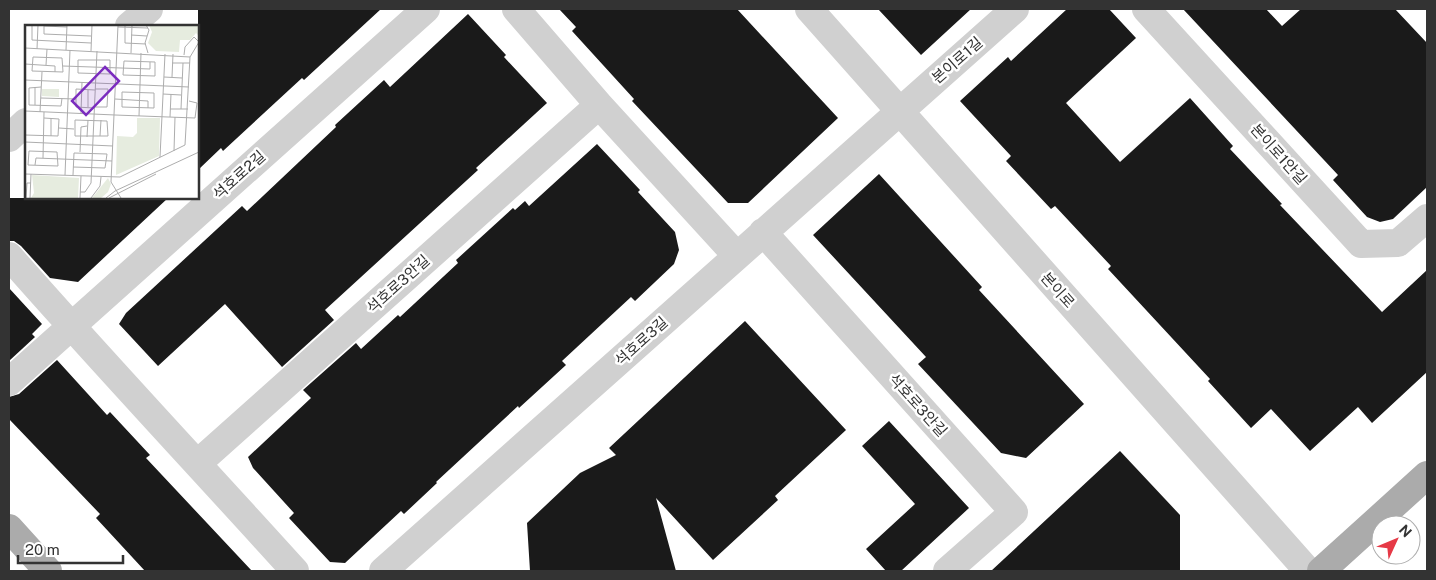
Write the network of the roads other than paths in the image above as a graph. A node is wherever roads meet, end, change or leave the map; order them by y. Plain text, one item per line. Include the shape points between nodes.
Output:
1 (426, 9) edge
2 (516, 9) edge
3 (809, 9) edge
4 (1015, 9) edge
5 (1146, 9) edge
6 (599, 105) junction
7 (899, 111) junction
8 (25, 123) edge
9 (9, 138) edge
10 (1427, 218) edge
11 (763, 232) junction
12 (9, 256) edge
13 (737, 256) junction
14 (70, 326) junction
15 (9, 382) edge
16 (198, 463) junction
17 (1427, 475) edge
18 (9, 528) edge
19 (48, 571) edge
20 (295, 571) edge
21 (383, 571) edge
22 (947, 571) edge
23 (1308, 571) edge
24 (1321, 571) edge

1 - 14 street, 석호로2길
2 - 6 street
3 - 7 street, 본이로
4 - 7 street, 본이로1길
5 - 10 street, 본이로1안길 via 1361,244 1398,243
6 - 13 street
6 - 16 street, 석호로3안길
7 - 11 street, 석호로3길
7 - 23 street, 본이로
8 - 9 street
11 - 13 street, 석호로3길
11 - 22 street, 석호로3안길 via 1014,512
12 - 14 street
13 - 21 street, 석호로3길
14 - 15 street, 석호로2길
14 - 16 street
16 - 20 street
17 - 24 main road
18 - 19 main road

